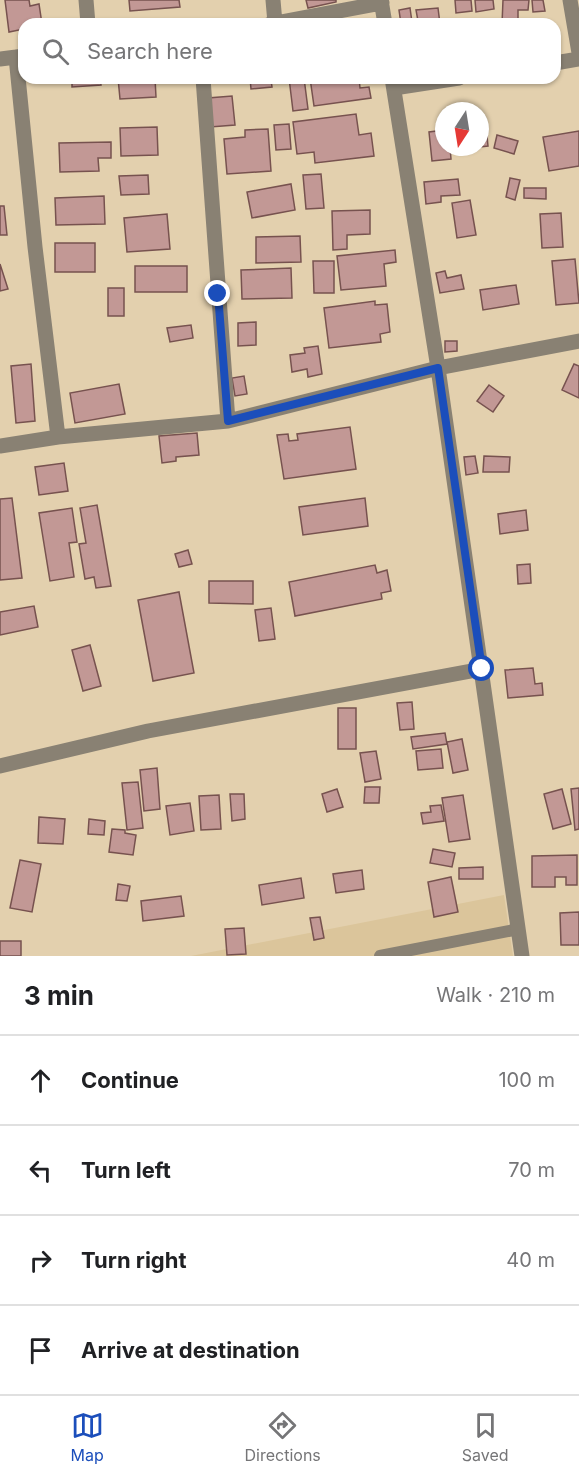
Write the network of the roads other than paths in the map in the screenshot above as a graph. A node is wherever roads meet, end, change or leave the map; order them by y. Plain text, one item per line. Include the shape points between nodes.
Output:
1 (86, 0) edge
2 (273, 0) edge
3 (570, 0) edge
4 (381, 2) edge
5 (88, 18) edge
6 (273, 18) edge
7 (299, 18) edge
8 (384, 18) edge
9 (579, 53) edge
10 (18, 56) edge
11 (0, 59) edge
12 (579, 59) edge
13 (561, 62) edge
14 (22, 84) edge
15 (203, 84) edge
16 (393, 84) edge
17 (579, 341) edge
18 (438, 368) junction
19 (228, 421) junction
20 (58, 437) junction
21 (0, 446) edge
22 (482, 669) junction
23 (0, 766) edge
24 (519, 929) junction
25 (380, 956) edge
26 (522, 956) edge

1 - 5 street
2 - 6 street
3 - 9 street
4 - 7 street
4 - 8 street
10 - 11 street
12 - 13 street
14 - 20 street via 35,247
15 - 19 street
16 - 18 street
17 - 18 street
18 - 19 street
18 - 22 street
19 - 20 street
20 - 21 street
22 - 23 street via 148,730
22 - 24 street
24 - 25 lane
24 - 26 street

